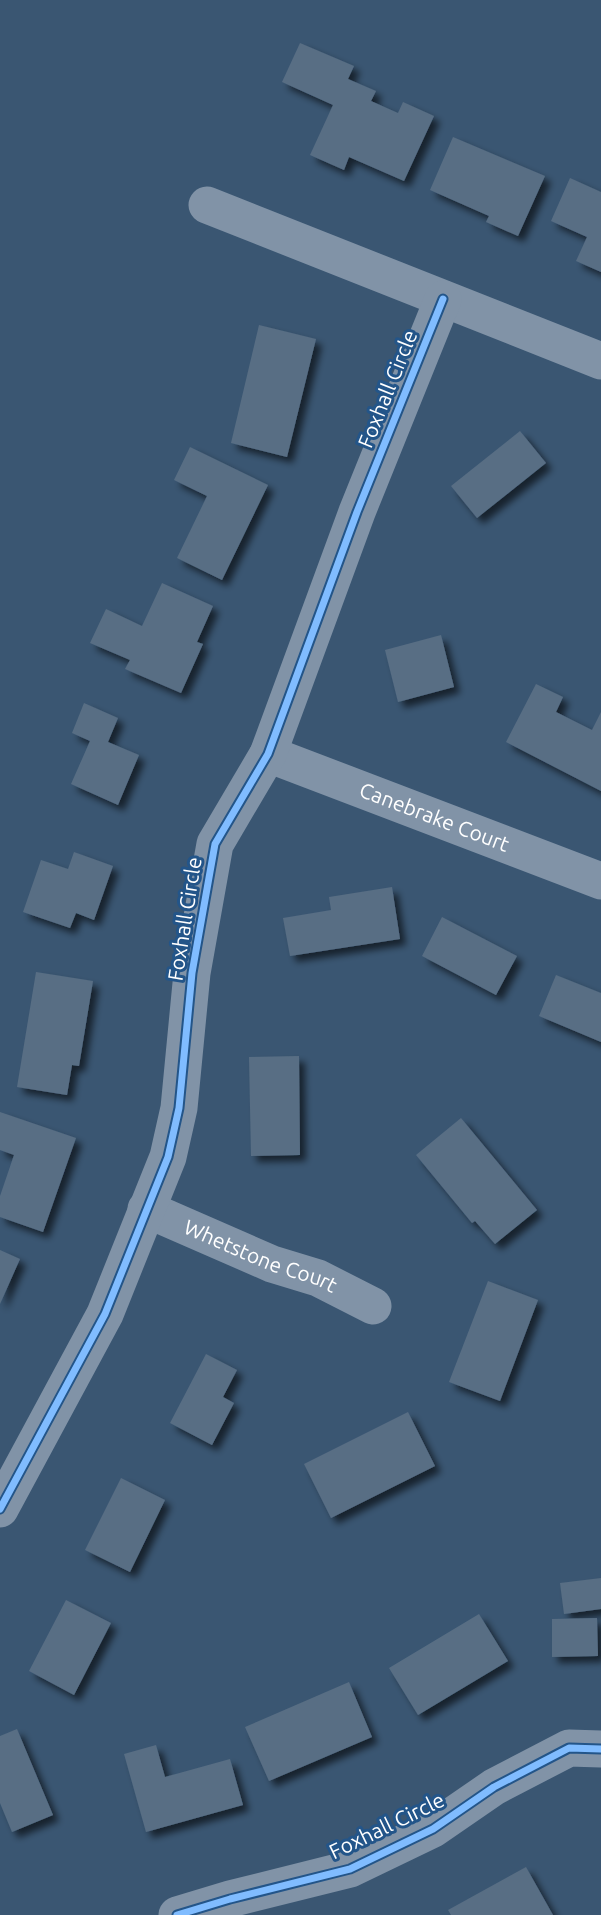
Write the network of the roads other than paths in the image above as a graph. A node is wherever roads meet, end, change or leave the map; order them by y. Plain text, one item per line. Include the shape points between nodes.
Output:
1 (207, 205) dead end
2 (443, 299) junction
3 (601, 361) edge
4 (268, 754) junction
5 (601, 881) edge
6 (146, 1209) junction
7 (373, 1306) dead end
8 (0, 1509) edge
9 (601, 1749) edge
10 (177, 1915) edge

1 - 2 street
2 - 3 street
2 - 4 street, Foxhall Circle via 357,512
4 - 5 street, Canebrake Court
4 - 6 street, Foxhall Circle via 215,844 192,972 179,1108 168,1157
6 - 7 street, Whetstone Court via 272,1264 318,1278
6 - 8 street, Foxhall Circle via 105,1314
9 - 10 street, Foxhall Circle via 569,1748 494,1787 433,1829 350,1869

